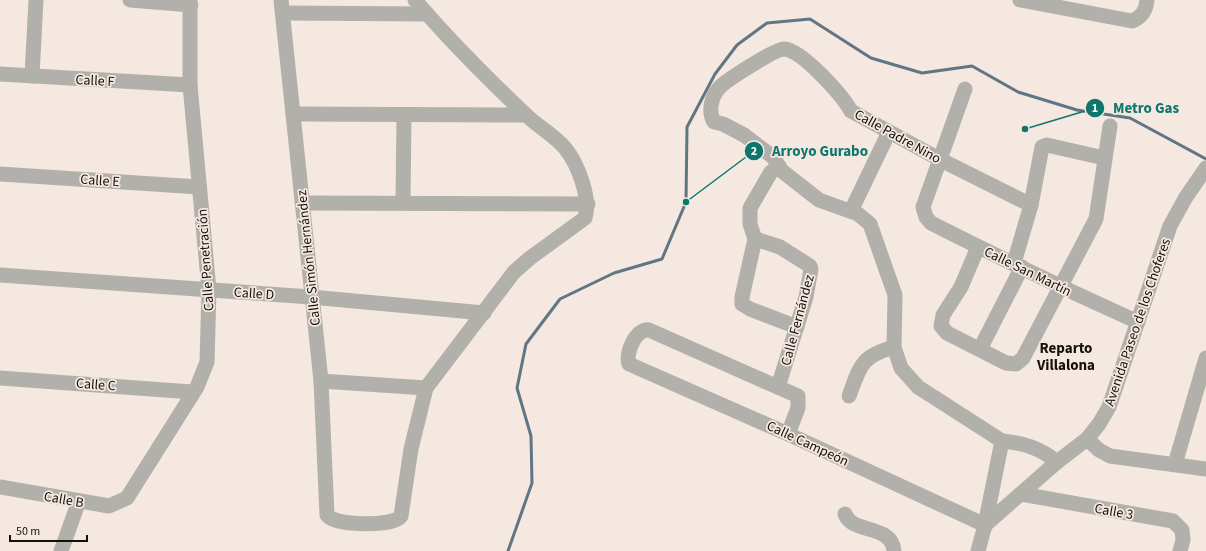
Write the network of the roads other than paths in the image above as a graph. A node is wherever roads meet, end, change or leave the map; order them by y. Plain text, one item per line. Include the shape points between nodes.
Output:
1 (36, 0) edge
2 (130, 0) edge
3 (415, 0) edge
4 (1020, 0) edge
5 (1147, 0) edge
6 (191, 2) edge
7 (1070, 5) edge
8 (282, 7) edge
9 (427, 14) junction
10 (0, 74) edge
11 (32, 76) junction
12 (190, 85) junction
13 (965, 89) dead end
14 (293, 114) junction
15 (404, 115) junction
16 (526, 115) junction
17 (1110, 126) dead end
18 (889, 132) junction
19 (1104, 158) junction
20 (940, 160) junction
21 (779, 166) junction
22 (1204, 171) edge
23 (0, 174) edge
24 (199, 187) junction
25 (403, 202) junction
26 (302, 203) junction
27 (588, 204) junction
28 (1030, 205) junction
29 (851, 212) junction
30 (755, 239) junction
31 (978, 246) junction
32 (1018, 265) junction
33 (0, 275) edge
34 (1060, 287) junction
35 (209, 290) junction
36 (312, 297) junction
37 (484, 313) junction
38 (1138, 322) junction
39 (797, 328) junction
40 (894, 347) junction
41 (980, 349) junction
42 (1206, 358) edge
43 (0, 378) edge
44 (321, 380) junction
45 (778, 387) junction
46 (426, 388) junction
47 (192, 392) junction
48 (849, 396) dead end
49 (788, 434) junction
50 (1087, 439) junction
51 (1002, 441) junction
52 (1057, 462) junction
53 (1175, 464) junction
54 (1206, 469) edge
55 (0, 488) edge
56 (1021, 494) junction
57 (127, 498) joint
58 (79, 501) junction
59 (845, 514) dead end
60 (985, 525) junction
61 (62, 551) edge
62 (894, 551) edge
63 (978, 551) edge
64 (1180, 551) edge

1 - 11 street
2 - 6 street
3 - 9 street
4 - 7 street
5 - 7 street via 1141,17 1132,21
6 - 12 street, Calle Penetración
8 - 9 street
8 - 14 street, Calle Simón Hernández
9 - 16 street
10 - 11 street, Calle F
11 - 12 street, Calle F
12 - 24 street, Calle Penetración
13 - 20 street
14 - 15 street
14 - 26 street, Calle Simón Hernández
15 - 16 street
15 - 25 street
16 - 27 street via 564,148 580,178
17 - 19 street
18 - 20 street, Calle Padre Nino
18 - 21 street, Calle Padre Nino via 850,111 847,104 799,54 785,49 773,52 720,86 711,106 710,116 714,122 744,135 773,157
18 - 29 street
19 - 28 street via 1044,146 1040,150
19 - 34 street via 1096,219
20 - 28 street, Calle Padre Nino
20 - 31 street, Calle San Martín via 923,212 932,222
21 - 29 street via 819,200
21 - 30 street via 772,172 750,208 750,224
22 - 38 street, Avenida Paseo de los Choferes via 1170,226
23 - 24 street, Calle E
24 - 35 street, Calle Penetración
25 - 26 street
25 - 27 street
26 - 36 street, Calle Simón Hernández
27 - 37 street via 585,218 514,272
28 - 32 street
29 - 40 street via 858,214 870,224 895,295
30 - 39 street, Calle Fernández via 780,247 810,266 812,272
30 - 39 street via 742,304
31 - 32 street, Calle San Martín
31 - 41 street via 961,287 940,320 940,326 947,333
32 - 34 street, Calle San Martín
32 - 41 street
33 - 35 street, Calle D
34 - 38 street, Calle San Martín
34 - 41 street via 1020,363 1011,364
35 - 36 street, Calle D
35 - 47 street, Calle Penetración via 207,362 201,380
36 - 37 street, Calle D
36 - 44 street, Calle Simón Hernández
37 - 46 street
38 - 50 street, Avenida Paseo de los Choferes via 1109,407
39 - 45 street, Calle Fernández
40 - 48 street via 867,358 857,374
40 - 51 street via 900,368 918,387
42 - 53 street
43 - 47 street, Calle C
44 - 46 street
44 - 46 street, Calle Simón Hernández via 328,517 343,522 387,522 399,518 410,449
45 - 49 street via 798,396 799,401
45 - 49 street, Calle Campeón via 644,329 639,332 628,353 629,364
47 - 57 street, Calle Penetración
49 - 60 street, Calle Campeón
50 - 52 street, Avenida Paseo de los Choferes
50 - 53 street via 1110,456
51 - 52 street via 1030,445
51 - 60 street
52 - 56 street, Avenida Paseo de los Choferes
53 - 54 street
55 - 58 street, Calle B
56 - 60 street, Avenida Paseo de los Choferes
56 - 64 street, Calle 3 via 1173,521 1182,530
57 - 58 street, Calle B via 109,506
58 - 61 street
59 - 62 street via 848,521 887,536 894,544
60 - 63 street

